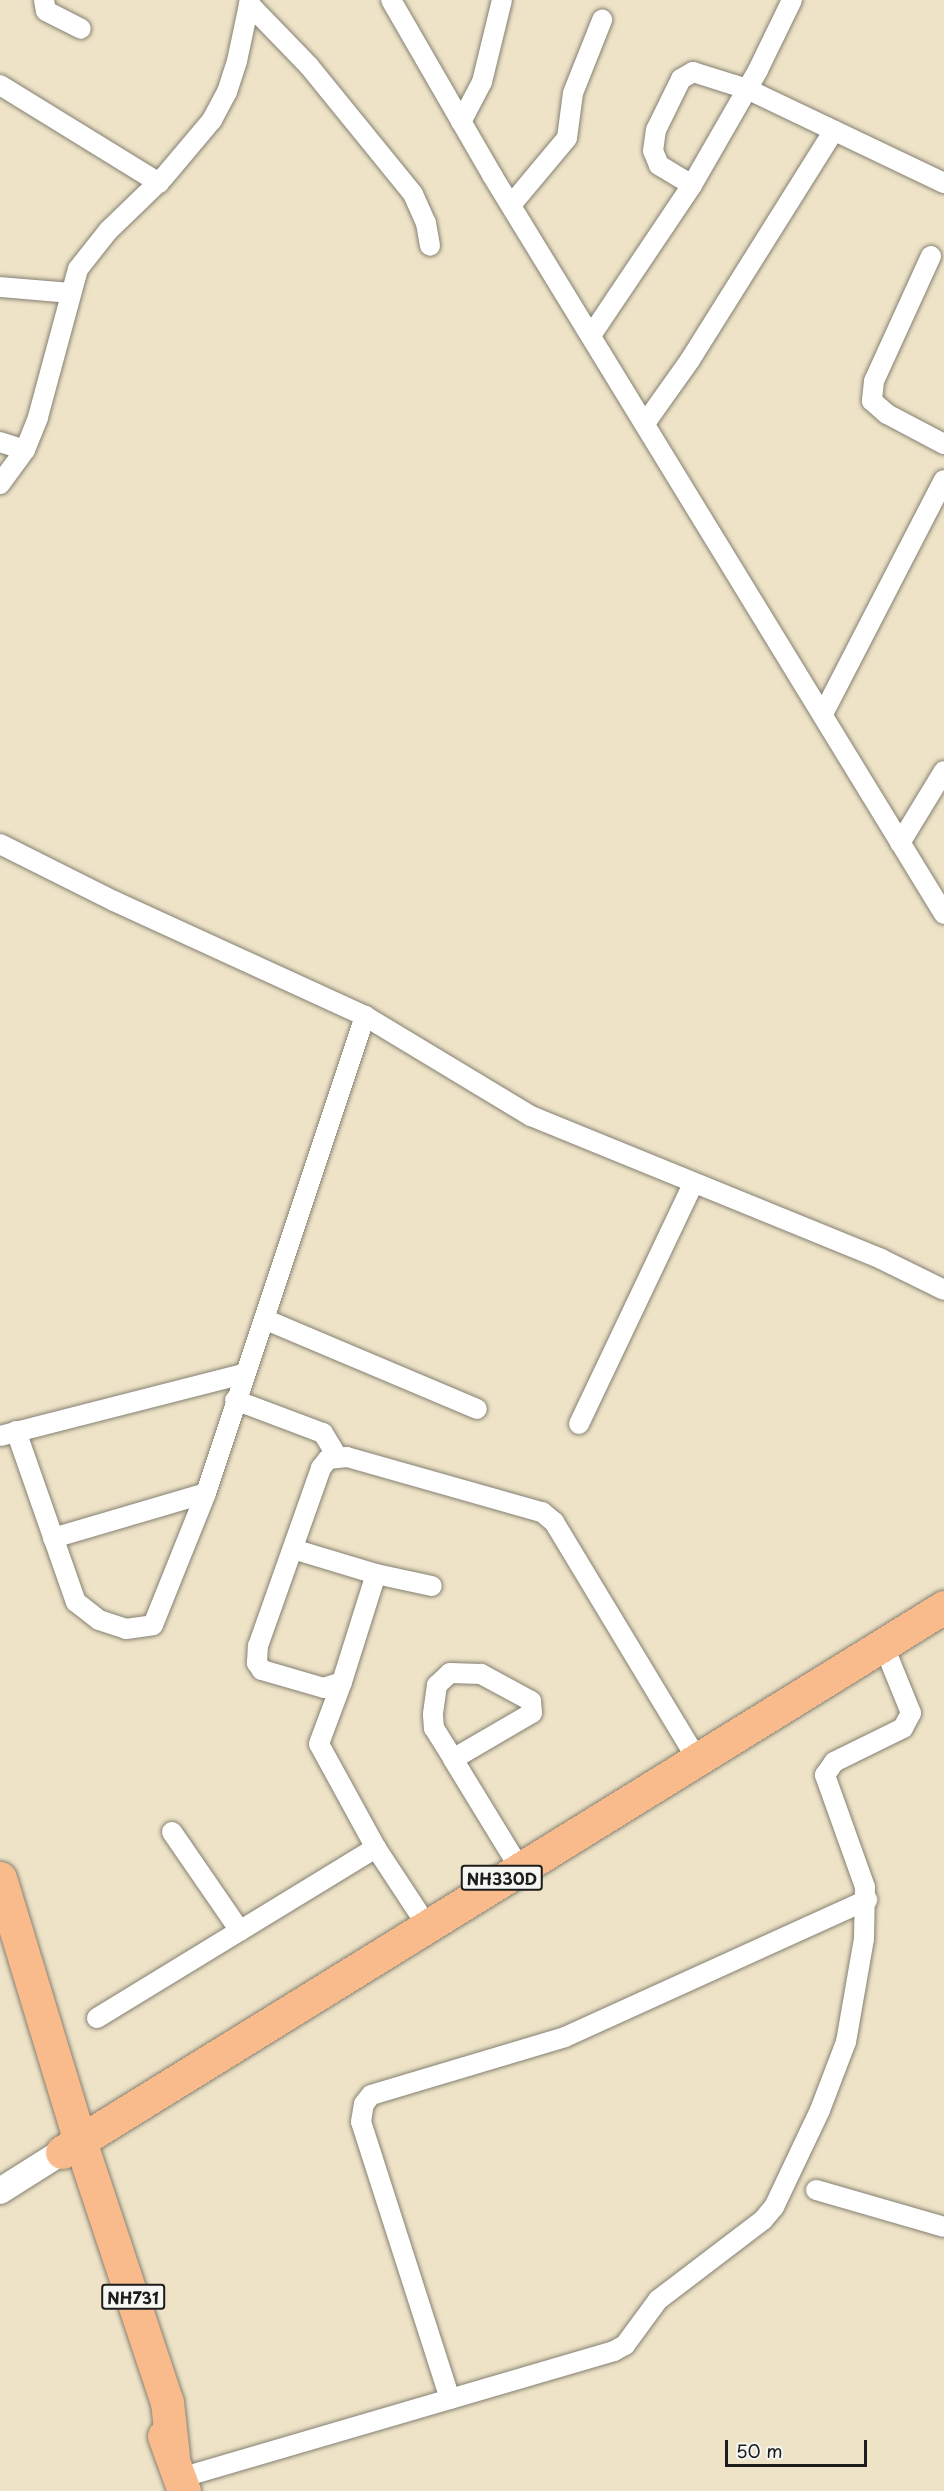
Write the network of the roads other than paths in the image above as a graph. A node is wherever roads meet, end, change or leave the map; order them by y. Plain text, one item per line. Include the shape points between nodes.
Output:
1 (44, 0) edge
2 (391, 0) edge
3 (502, 0) edge
4 (792, 0) edge
5 (250, 2) edge
6 (602, 20) dead end
7 (81, 29) dead end
8 (0, 85) edge
9 (747, 89) junction
10 (461, 122) junction
11 (834, 130) junction
12 (159, 183) junction
13 (944, 183) edge
14 (692, 185) junction
15 (511, 205) junction
16 (430, 246) dead end
17 (931, 256) dead end
18 (0, 287) edge
19 (70, 293) junction
20 (592, 334) junction
21 (646, 422) junction
22 (0, 442) edge
23 (944, 444) edge
24 (25, 450) junction
25 (944, 480) edge
26 (0, 484) edge
27 (823, 714) junction
28 (944, 771) edge
29 (900, 843) junction
30 (0, 844) edge
31 (944, 914) edge
32 (365, 1016) junction
33 (693, 1185) junction
34 (944, 1290) edge
35 (264, 1319) junction
36 (244, 1374) junction
37 (235, 1401) junction
38 (477, 1409) dead end
39 (579, 1424) dead end
40 (8, 1434) edge
41 (337, 1456) junction
42 (206, 1493) junction
43 (53, 1538) junction
44 (293, 1549) junction
45 (376, 1574) junction
46 (432, 1586) dead end
47 (944, 1607) edge
48 (883, 1644) junction
49 (342, 1682) junction
50 (453, 1759) junction
51 (697, 1759) junction
52 (172, 1832) dead end
53 (376, 1848) junction
54 (519, 1867) junction
55 (0, 1878) edge
56 (867, 1900) junction
57 (426, 1924) junction
58 (240, 1931) junction
59 (0, 1933) edge
60 (97, 2018) dead end
61 (71, 2147) junction
62 (816, 2190) dead end
63 (0, 2191) edge
64 (944, 2226) edge
65 (450, 2399) junction
66 (179, 2475) edge

1 - 7 street via 46,11
2 - 10 street
3 - 10 street via 482,82
4 - 9 street
5 - 12 street via 227,92 212,120
5 - 16 street via 309,66 413,194 426,223
6 - 15 street via 573,93 567,138
8 - 12 street
9 - 11 street
9 - 14 street
9 - 14 street via 699,73 681,79 656,130 652,152 659,165
10 - 15 street
11 - 13 street
11 - 21 street via 690,360
12 - 19 street via 90,250
14 - 20 street
15 - 20 street
17 - 23 street via 874,381 872,400 887,414
18 - 19 street
19 - 24 street via 57,352
20 - 21 street
21 - 27 street
22 - 24 street
24 - 26 street
25 - 27 street
27 - 29 street
28 - 29 street
29 - 31 street
30 - 32 street via 114,902
32 - 33 street via 531,1116
32 - 35 street
33 - 34 street via 881,1259
33 - 39 street
35 - 36 street
35 - 38 street
36 - 37 street
36 - 40 street
37 - 41 street via 323,1433
37 - 42 street
40 - 43 street
41 - 44 street via 321,1468
41 - 51 street via 542,1512 554,1522
42 - 43 street
42 - 43 street via 158,1619 144,1628 126,1629 83,1610 75,1602
44 - 45 street
44 - 49 street via 258,1646 257,1663 268,1674 324,1688
45 - 46 street
45 - 49 street
47 - 48 highway, NH330D
48 - 51 highway, NH330D
48 - 56 street via 909,1701 910,1722 834,1762 825,1775
49 - 53 street via 319,1744
50 - 50 street via 434,1721 437,1685 442,1678 470,1671 531,1701 532,1713
50 - 54 street
51 - 54 highway, NH330D
52 - 58 street
53 - 57 street
53 - 58 street
54 - 57 highway, NH330D
55 - 61 highway, NH731
56 - 65 street via 846,2043 820,2110 774,2207 763,2220 658,2300 625,2345
56 - 65 street via 565,2037 371,2095 364,2104 361,2121
57 - 61 highway, NH330D
58 - 60 street
59 - 61 highway, NH731
61 - 63 street
61 - 66 highway, NH731 via 167,2402
62 - 64 street
65 - 66 street

